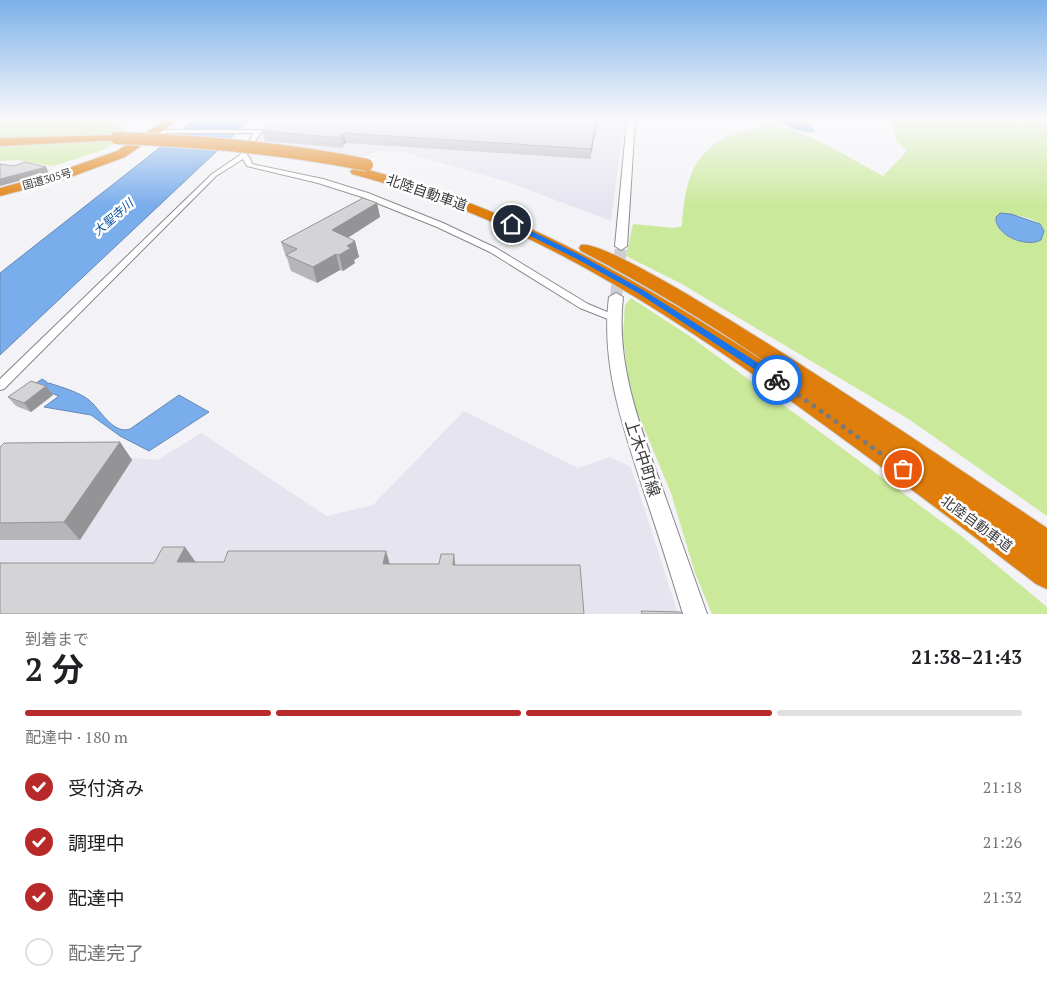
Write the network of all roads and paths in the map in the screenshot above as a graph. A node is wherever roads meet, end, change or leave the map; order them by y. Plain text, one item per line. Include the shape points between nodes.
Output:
1 (130, 149) edge
2 (214, 149) edge
3 (248, 149) edge
4 (629, 149) edge
5 (242, 156) junction
6 (362, 168) junction
7 (0, 192) edge
8 (621, 246) tunnel mouth
9 (616, 297) tunnel mouth
10 (613, 318) junction
11 (0, 386) edge
12 (1047, 545) edge
13 (1047, 574) edge
14 (695, 614) edge

1 - 7 highway, 国道305号 via 60,176
2 - 6 highway, 北陸自動車道
3 - 5 street
4 - 8 main road
5 - 10 street via 247,158 249,165 366,195 440,225 493,250 584,306
5 - 11 street via 214,175
6 - 12 highway, 北陸自動車道 via 426,181 498,207 564,236 655,284 878,426
6 - 13 highway, 北陸自動車道 via 478,210 552,243 640,292 795,392
9 - 10 main road, 上木中町線
10 - 14 main road, 上木中町線 via 617,369 636,441

